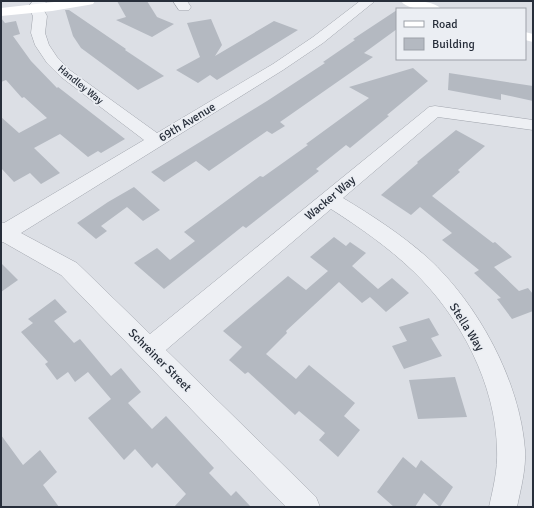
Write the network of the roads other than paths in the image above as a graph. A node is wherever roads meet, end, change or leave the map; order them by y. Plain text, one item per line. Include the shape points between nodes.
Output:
1 (88, 1) edge
2 (368, 1) edge
3 (408, 1) edge
4 (37, 5) edge
5 (431, 8) edge
6 (1, 12) edge
7 (533, 125) edge
8 (156, 141) junction
9 (330, 198) junction
10 (2, 233) edge
11 (149, 349) junction
12 (306, 507) edge
13 (503, 507) edge

1 - 4 street
2 - 8 street, 69th Avenue via 278,67
3 - 5 street
4 - 6 street
4 - 8 street, Handley Way via 40,16 38,33 52,60 66,74
7 - 9 street, Wacker Way via 435,111
8 - 10 street, 69th Avenue
9 - 11 street, Wacker Way
9 - 13 street, Stella Way via 394,242 422,266 462,315 483,351 507,416 511,450 508,486
10 - 11 street, Schreiner Street via 69,268
11 - 12 street, Schreiner Street

